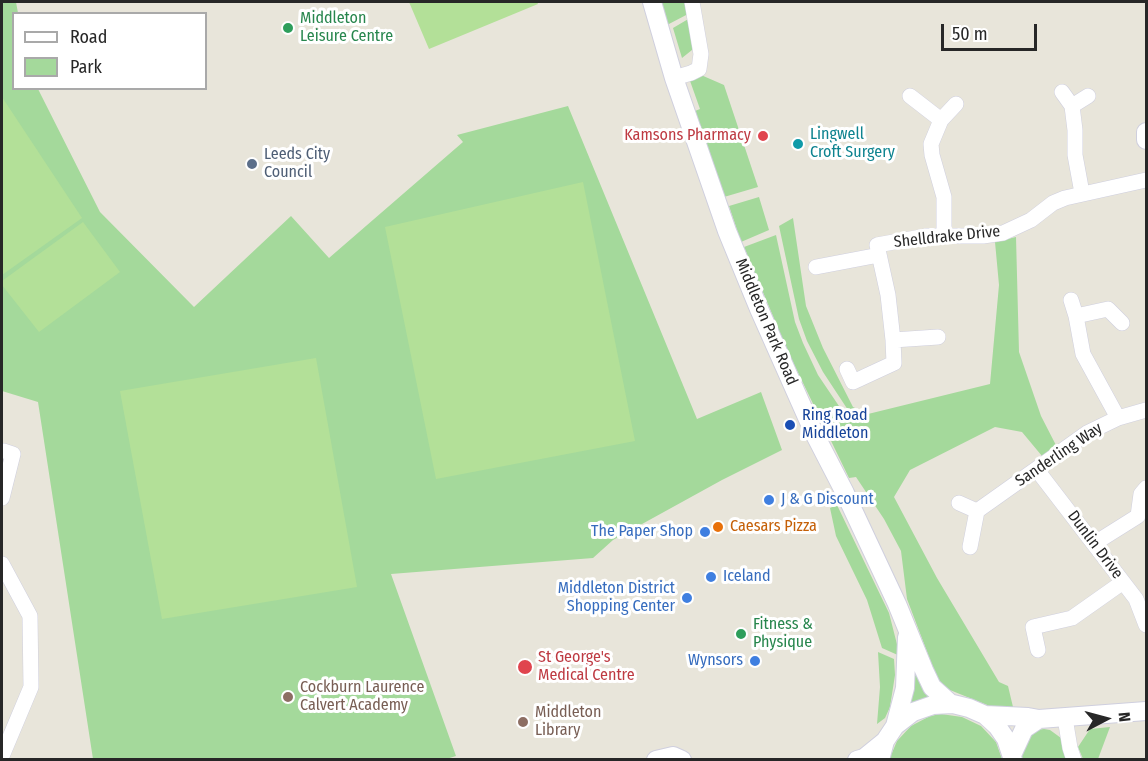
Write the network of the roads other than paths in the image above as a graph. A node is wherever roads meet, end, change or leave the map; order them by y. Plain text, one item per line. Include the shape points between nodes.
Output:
1 (652, 2) edge
2 (692, 2) edge
3 (674, 78) junction
4 (1062, 92) dead end
5 (910, 96) dead end
6 (1089, 96) dead end
7 (956, 104) dead end
8 (1072, 106) junction
9 (941, 120) junction
10 (1146, 132) edge
11 (1146, 140) edge
12 (1146, 180) edge
13 (1082, 194) junction
14 (944, 235) junction
15 (879, 255) junction
16 (816, 267) dead end
17 (1071, 300) dead end
18 (1076, 316) junction
19 (1122, 323) dead end
20 (938, 337) dead end
21 (893, 340) junction
22 (847, 369) dead end
23 (1146, 410) edge
24 (1118, 418) junction
25 (4, 451) dead end
26 (1037, 470) junction
27 (1146, 488) edge
28 (2, 498) edge
29 (959, 503) dead end
30 (977, 511) junction
31 (1095, 543) junction
32 (970, 547) dead end
33 (2, 564) edge
34 (1123, 582) junction
35 (1146, 619) edge
36 (907, 633) junction
37 (1038, 650) dead end
38 (951, 704) junction
39 (1146, 711) edge
40 (985, 715) junction
41 (1065, 718) junction
42 (1039, 719) junction
43 (896, 726) junction
44 (5, 737) edge
45 (885, 741) junction
46 (2, 756) edge
47 (1013, 757) edge
48 (656, 759) edge
49 (682, 759) edge
50 (857, 759) edge
51 (880, 759) edge
52 (1074, 759) edge

1 - 3 street, Middleton Park Road
2 - 3 street via 701,54 699,69
3 - 36 street, Middleton Park Road via 759,309
4 - 8 street
5 - 9 street
6 - 8 street
7 - 9 street
8 - 13 street via 1074,155
9 - 14 street via 931,144 944,197
10 - 11 street
12 - 13 street, Shelldrake Drive
13 - 14 street, Shelldrake Drive via 1053,203 1031,220 1003,233
14 - 15 street, Shelldrake Drive via 877,245
15 - 16 street
15 - 21 street, Shelldrake Drive
17 - 18 street
18 - 19 street via 1110,302
18 - 24 street via 1083,354
20 - 21 street
21 - 22 street, Shelldrake Drive via 894,363 853,382
23 - 24 street, Sanderling Way
24 - 26 street, Sanderling Way via 1088,433
25 - 28 street via 13,454
26 - 30 street, Sanderling Way
26 - 31 street, Dunlin Drive
27 - 31 street via 1141,494 1138,516
29 - 30 street
30 - 32 street
31 - 34 street, Dunlin Drive
33 - 44 street via 30,616 31,687
34 - 35 street, Dunlin Drive
34 - 37 street via 1072,618 1034,627
36 - 38 street, Middleton Park Road via 932,687
36 - 43 street, Middleton Park Road via 905,688
38 - 40 street, Middleton Park Road
38 - 43 street, Middleton Park Road via 913,712
39 - 41 street
40 - 42 street
40 - 47 street, Middleton Park Road via 1006,739
41 - 42 street
41 - 52 street
42 - 47 street via 1024,729
43 - 45 street, Middleton Park Road
44 - 46 street
45 - 50 street
45 - 51 street, Middleton Park Road
48 - 49 street

